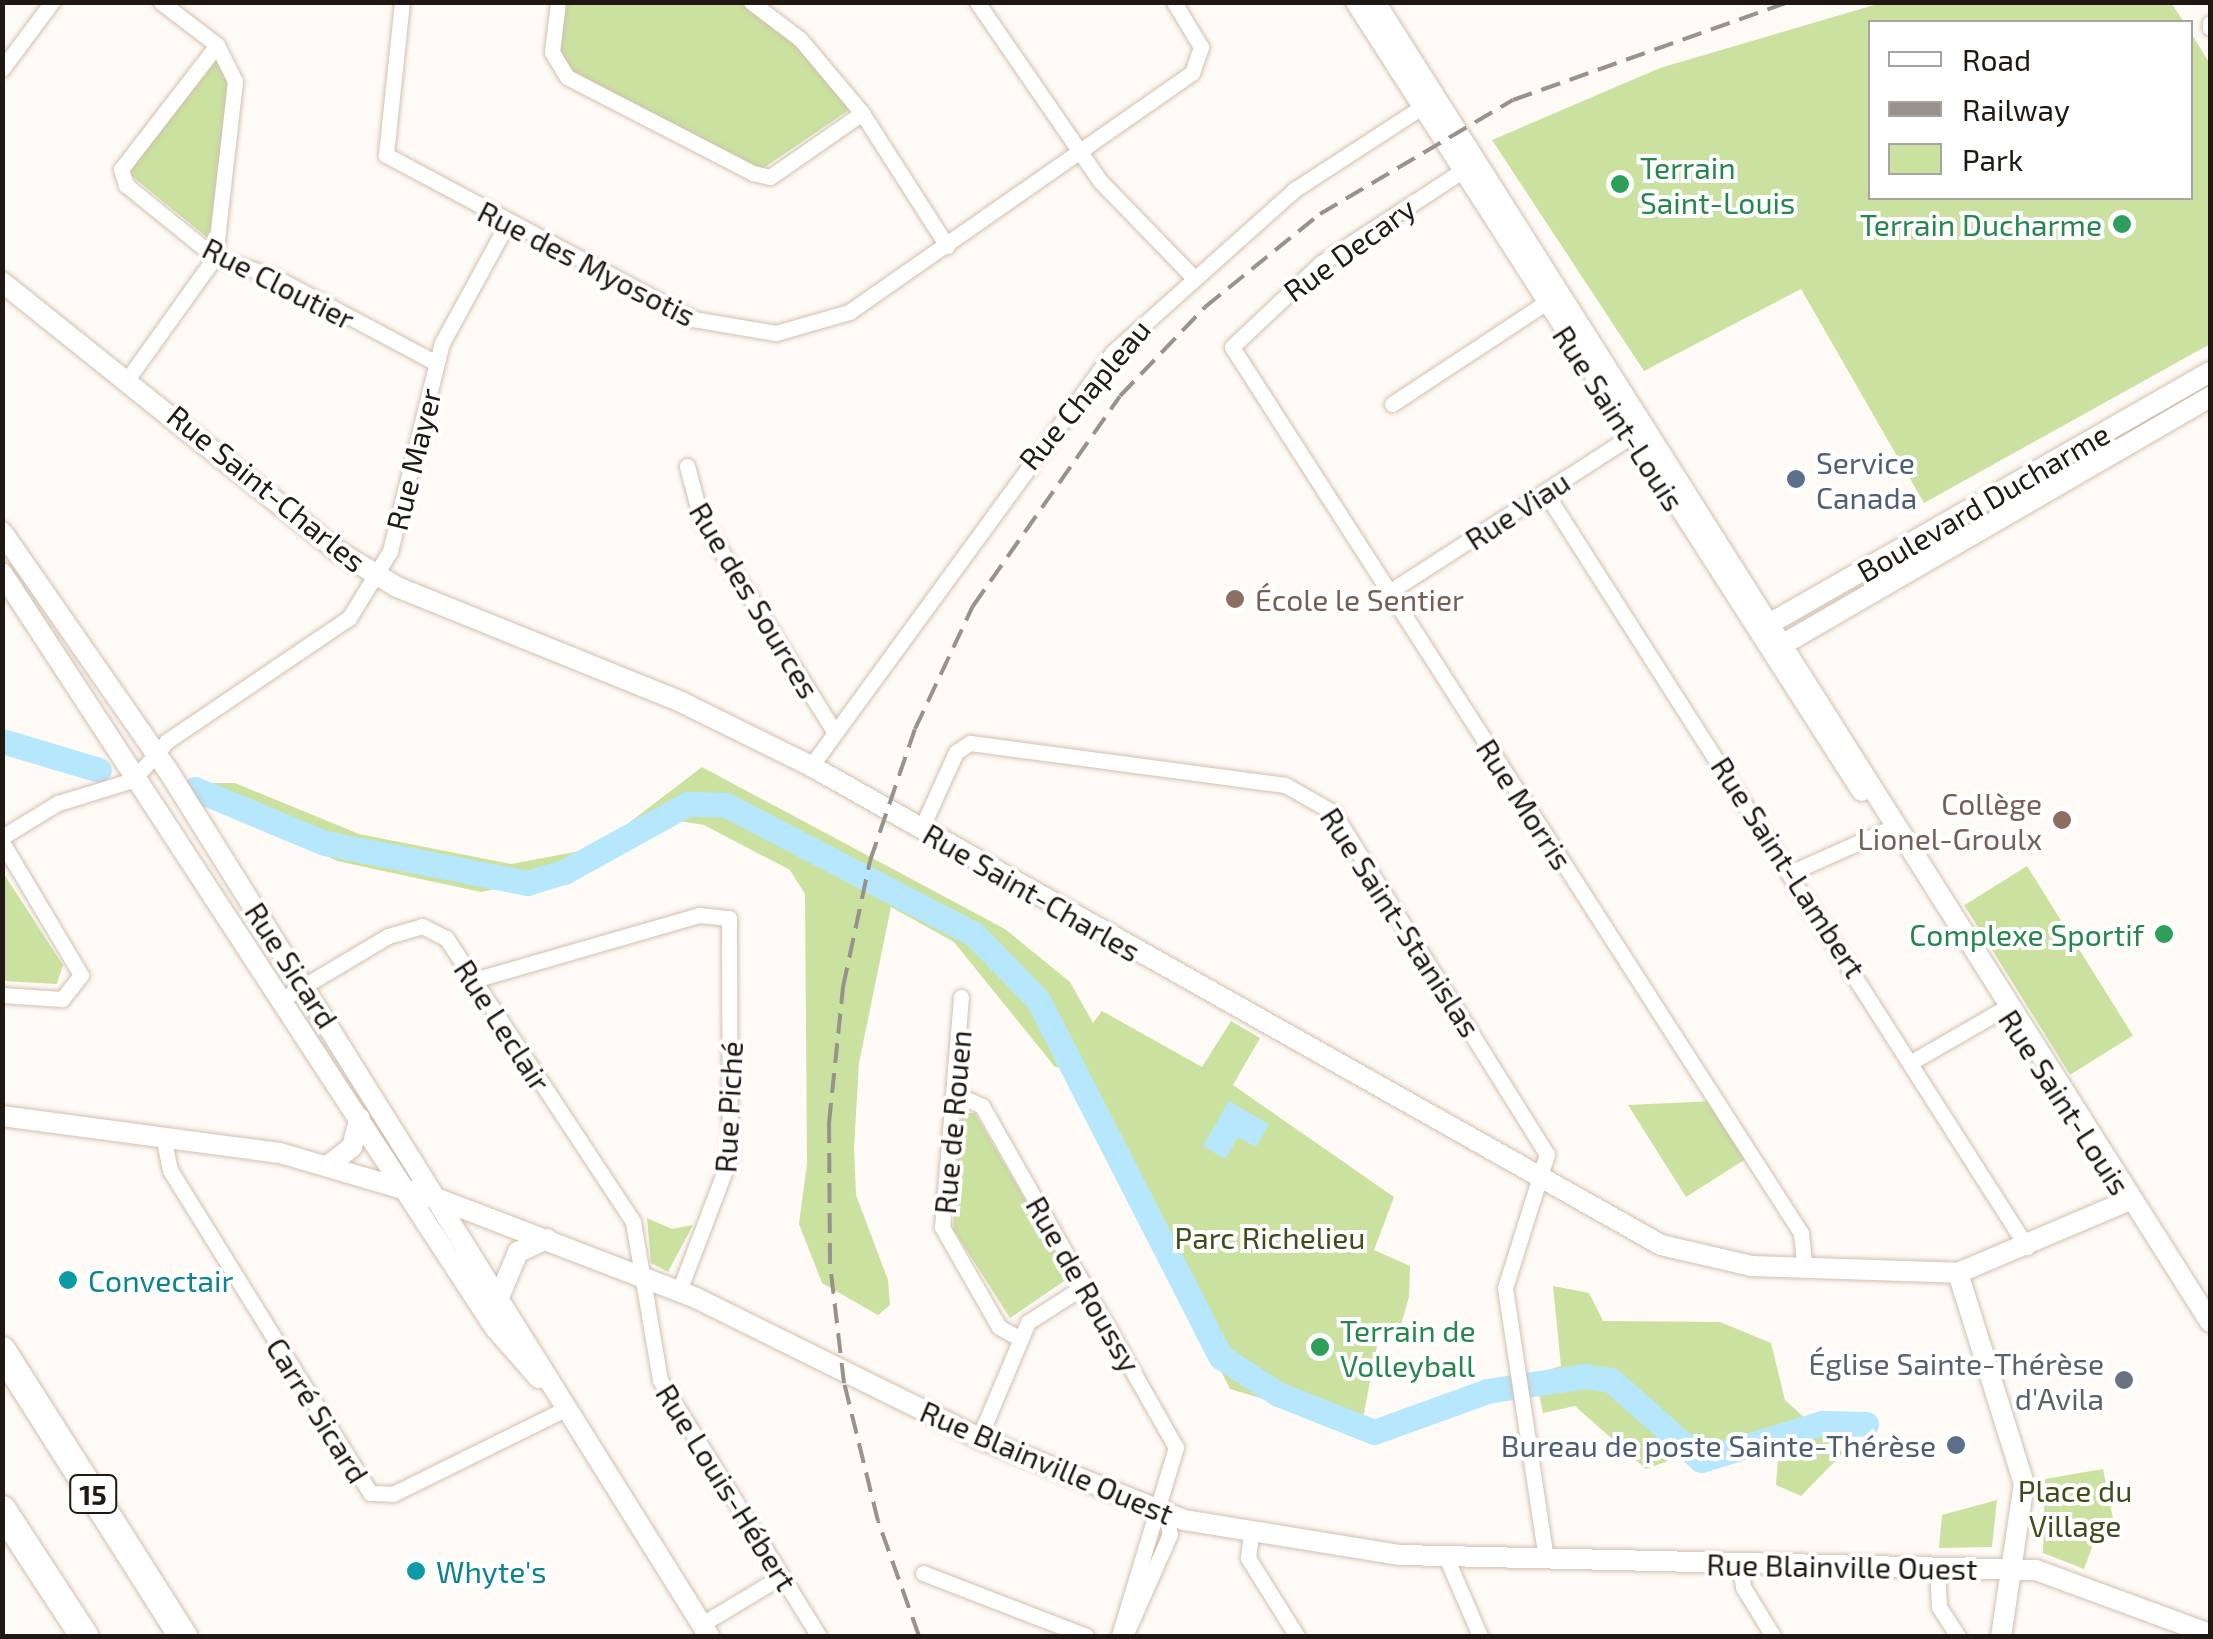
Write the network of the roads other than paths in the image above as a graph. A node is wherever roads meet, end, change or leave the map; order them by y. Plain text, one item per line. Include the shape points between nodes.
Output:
1 (52, 2) edge
2 (161, 2) edge
3 (402, 2) edge
4 (558, 2) edge
5 (751, 2) edge
6 (978, 2) edge
7 (1174, 2) edge
8 (1356, 2) edge
9 (1375, 2) edge
10 (217, 46) junction
11 (2, 69) edge
12 (1428, 104) junction
13 (862, 114) junction
14 (1080, 152) junction
15 (1468, 167) junction
16 (506, 224) junction
17 (947, 246) junction
18 (215, 257) junction
19 (1191, 274) junction
20 (2, 282) edge
21 (1553, 298) junction
22 (1231, 343) joint
23 (436, 363) junction
24 (2210, 372) edge
25 (129, 377) junction
26 (2210, 398) edge
27 (1392, 404) dead end
28 (1638, 432) junction
29 (687, 466) dead end
30 (1545, 492) junction
31 (2, 532) edge
32 (2, 573) edge
33 (377, 576) junction
34 (1388, 592) junction
35 (1764, 627) junction
36 (1776, 648) junction
37 (834, 730) junction
38 (156, 751) junction
39 (811, 766) junction
40 (140, 772) junction
41 (922, 827) junction
42 (1891, 828) junction
43 (2, 840) edge
44 (1792, 872) junction
45 (474, 980) junction
46 (305, 985) junction
47 (2, 996) edge
48 (284, 998) junction
49 (961, 998) dead end
50 (2006, 1008) junction
51 (1915, 1060) junction
52 (953, 1092) junction
53 (2, 1116) edge
54 (360, 1118) junction
55 (163, 1137) junction
56 (328, 1165) junction
57 (1544, 1182) junction
58 (406, 1190) junction
59 (440, 1200) junction
60 (2128, 1201) junction
61 (547, 1239) junction
62 (2026, 1246) junction
63 (1805, 1270) junction
64 (1958, 1273) junction
65 (638, 1274) junction
66 (1086, 1286) junction
67 (680, 1291) junction
68 (500, 1296) junction
69 (2210, 1322) edge
70 (1020, 1338) junction
71 (2, 1351) edge
72 (567, 1408) junction
73 (979, 1438) junction
74 (1162, 1508) junction
75 (2, 1510) edge
76 (1250, 1534) junction
77 (1446, 1557) junction
78 (1546, 1560) junction
79 (1740, 1564) junction
80 (1937, 1568) junction
81 (2012, 1569) junction
82 (924, 1573) dead end
83 (782, 1576) junction
84 (706, 1630) edge
85 (2210, 1634) edge
86 (84, 1636) edge
87 (184, 1636) edge
88 (819, 1636) edge
89 (1086, 1636) edge
90 (1122, 1636) edge
91 (1297, 1636) edge
92 (1480, 1636) edge
93 (1773, 1636) edge
94 (1958, 1636) edge
95 (2002, 1636) edge

1 - 11 street
2 - 10 street
3 - 16 street, Rue des Myosotis via 386,154
4 - 13 street via 552,52 568,77 752,173 770,177
5 - 13 street via 800,39
6 - 14 street
7 - 14 street, Rue des Myosotis via 1201,47 1192,72
8 - 12 street, Rue Saint-Louis
9 - 12 street, Rue Saint-Louis
10 - 18 street via 236,82
10 - 18 street, Rue Cloutier via 121,170 126,185
12 - 15 street, Rue Saint-Louis
12 - 19 street, Rue Chapleau via 1294,190
13 - 17 street
14 - 17 street, Rue des Myosotis
14 - 19 street
15 - 21 street, Rue Saint-Louis
15 - 22 street, Rue Decary via 1321,262
16 - 17 street, Rue des Myosotis via 694,318 747,332 849,312
16 - 23 street, Rue Mayer
18 - 23 street, Rue Cloutier via 275,277
18 - 25 street
19 - 37 street, Rue Chapleau via 1047,431
20 - 25 street, Rue Saint-Charles
21 - 27 street
21 - 28 street, Rue Saint-Louis
22 - 34 street, Rue Morris
23 - 33 street, Rue Mayer
24 - 35 street, Boulevard Ducharme
25 - 33 street, Rue Saint-Charles
26 - 36 street, Boulevard Ducharme
28 - 30 street, Rue Viau
28 - 35 street, Rue Saint-Louis
29 - 37 street, Rue des Sources via 701,518
30 - 34 street, Rue Viau
30 - 44 street, Rue Saint-Lambert
31 - 38 street, Rue Sicard
32 - 40 street, Rue Sicard
33 - 38 street, Rue Mayer via 330,636
33 - 39 street, Rue Saint-Charles
34 - 63 street, Rue Morris via 1801,1233
35 - 36 street, Rue Saint-Louis
36 - 42 street, Rue Saint-Louis
37 - 39 street, Rue Chapleau
38 - 40 street, Rue Mayer
38 - 46 street, Rue Sicard
39 - 41 street, Rue Saint-Charles
40 - 43 street via 58,803
40 - 48 street, Rue Sicard
41 - 57 street, Rue Saint-Charles
41 - 57 street, Rue Saint-Stanislas via 966,743 1312,794 1338,818 1534,1128 1548,1159
42 - 44 street
42 - 50 street, Rue Saint-Louis
43 - 47 street via 81,970 64,998
44 - 51 street, Rue Saint-Lambert
45 - 46 street, Rue Leclair via 442,934 422,926 370,944
45 - 65 street, Rue Leclair via 633,1222
45 - 67 street, Rue Piché via 693,916 727,916 730,1157
46 - 48 street, Rue Leclair
46 - 59 street, Rue Sicard
48 - 54 street, Rue Sicard
49 - 52 street, Rue de Rouen
50 - 51 street
50 - 60 street, Rue Saint-Louis
51 - 62 street, Rue Saint-Lambert
52 - 66 street, Rue de Roussy via 982,1106
52 - 70 street, Rue de Rouen via 942,1227 999,1327
53 - 55 street, Rue Blainville Ouest
54 - 56 street via 352,1148
54 - 58 street, Rue Sicard
55 - 56 street, Rue Blainville Ouest
55 - 72 street, Carré Sicard via 170,1170 375,1497
56 - 58 street, Rue Blainville Ouest
57 - 63 street, Rue Saint-Charles via 1677,1251
57 - 78 street via 1506,1274
58 - 59 street, Rue Blainville Ouest
58 - 72 street, Rue Sicard via 495,1328
59 - 61 street, Rue Blainville Ouest
59 - 68 street, Rue Sicard
60 - 62 street, Rue Saint-Charles
60 - 69 street, Rue Saint-Louis
61 - 65 street, Rue Blainville Ouest
61 - 68 street via 512,1258
62 - 64 street, Rue Saint-Charles
63 - 64 street, Rue Saint-Charles
64 - 81 street via 2023,1476
65 - 67 street, Rue Blainville Ouest
65 - 83 street, Rue Louis-Hébert via 660,1380
66 - 70 street via 1031,1319
66 - 74 street, Rue de Roussy via 1174,1440
67 - 73 street, Rue Blainville Ouest
68 - 72 street, Rue Sicard
70 - 73 street
71 - 87 highway, 15
72 - 84 street, Rue Sicard
73 - 74 street, Rue Blainville Ouest
74 - 76 street, Rue Blainville Ouest
74 - 90 street, Rue de Roussy via 1170,1534
75 - 86 highway
76 - 77 street, Rue Blainville Ouest
76 - 91 street via 1248,1558
77 - 78 street, Rue Blainville Ouest
77 - 92 street
78 - 79 street, Rue Blainville Ouest
79 - 80 street, Rue Blainville Ouest
79 - 93 street via 1743,1588
80 - 81 street, Rue Blainville Ouest
80 - 94 street via 1938,1603
81 - 85 street, Rue Blainville Ouest
81 - 95 street
82 - 89 street
83 - 84 street, Rue Sicard
83 - 88 street, Rue Louis-Hébert

